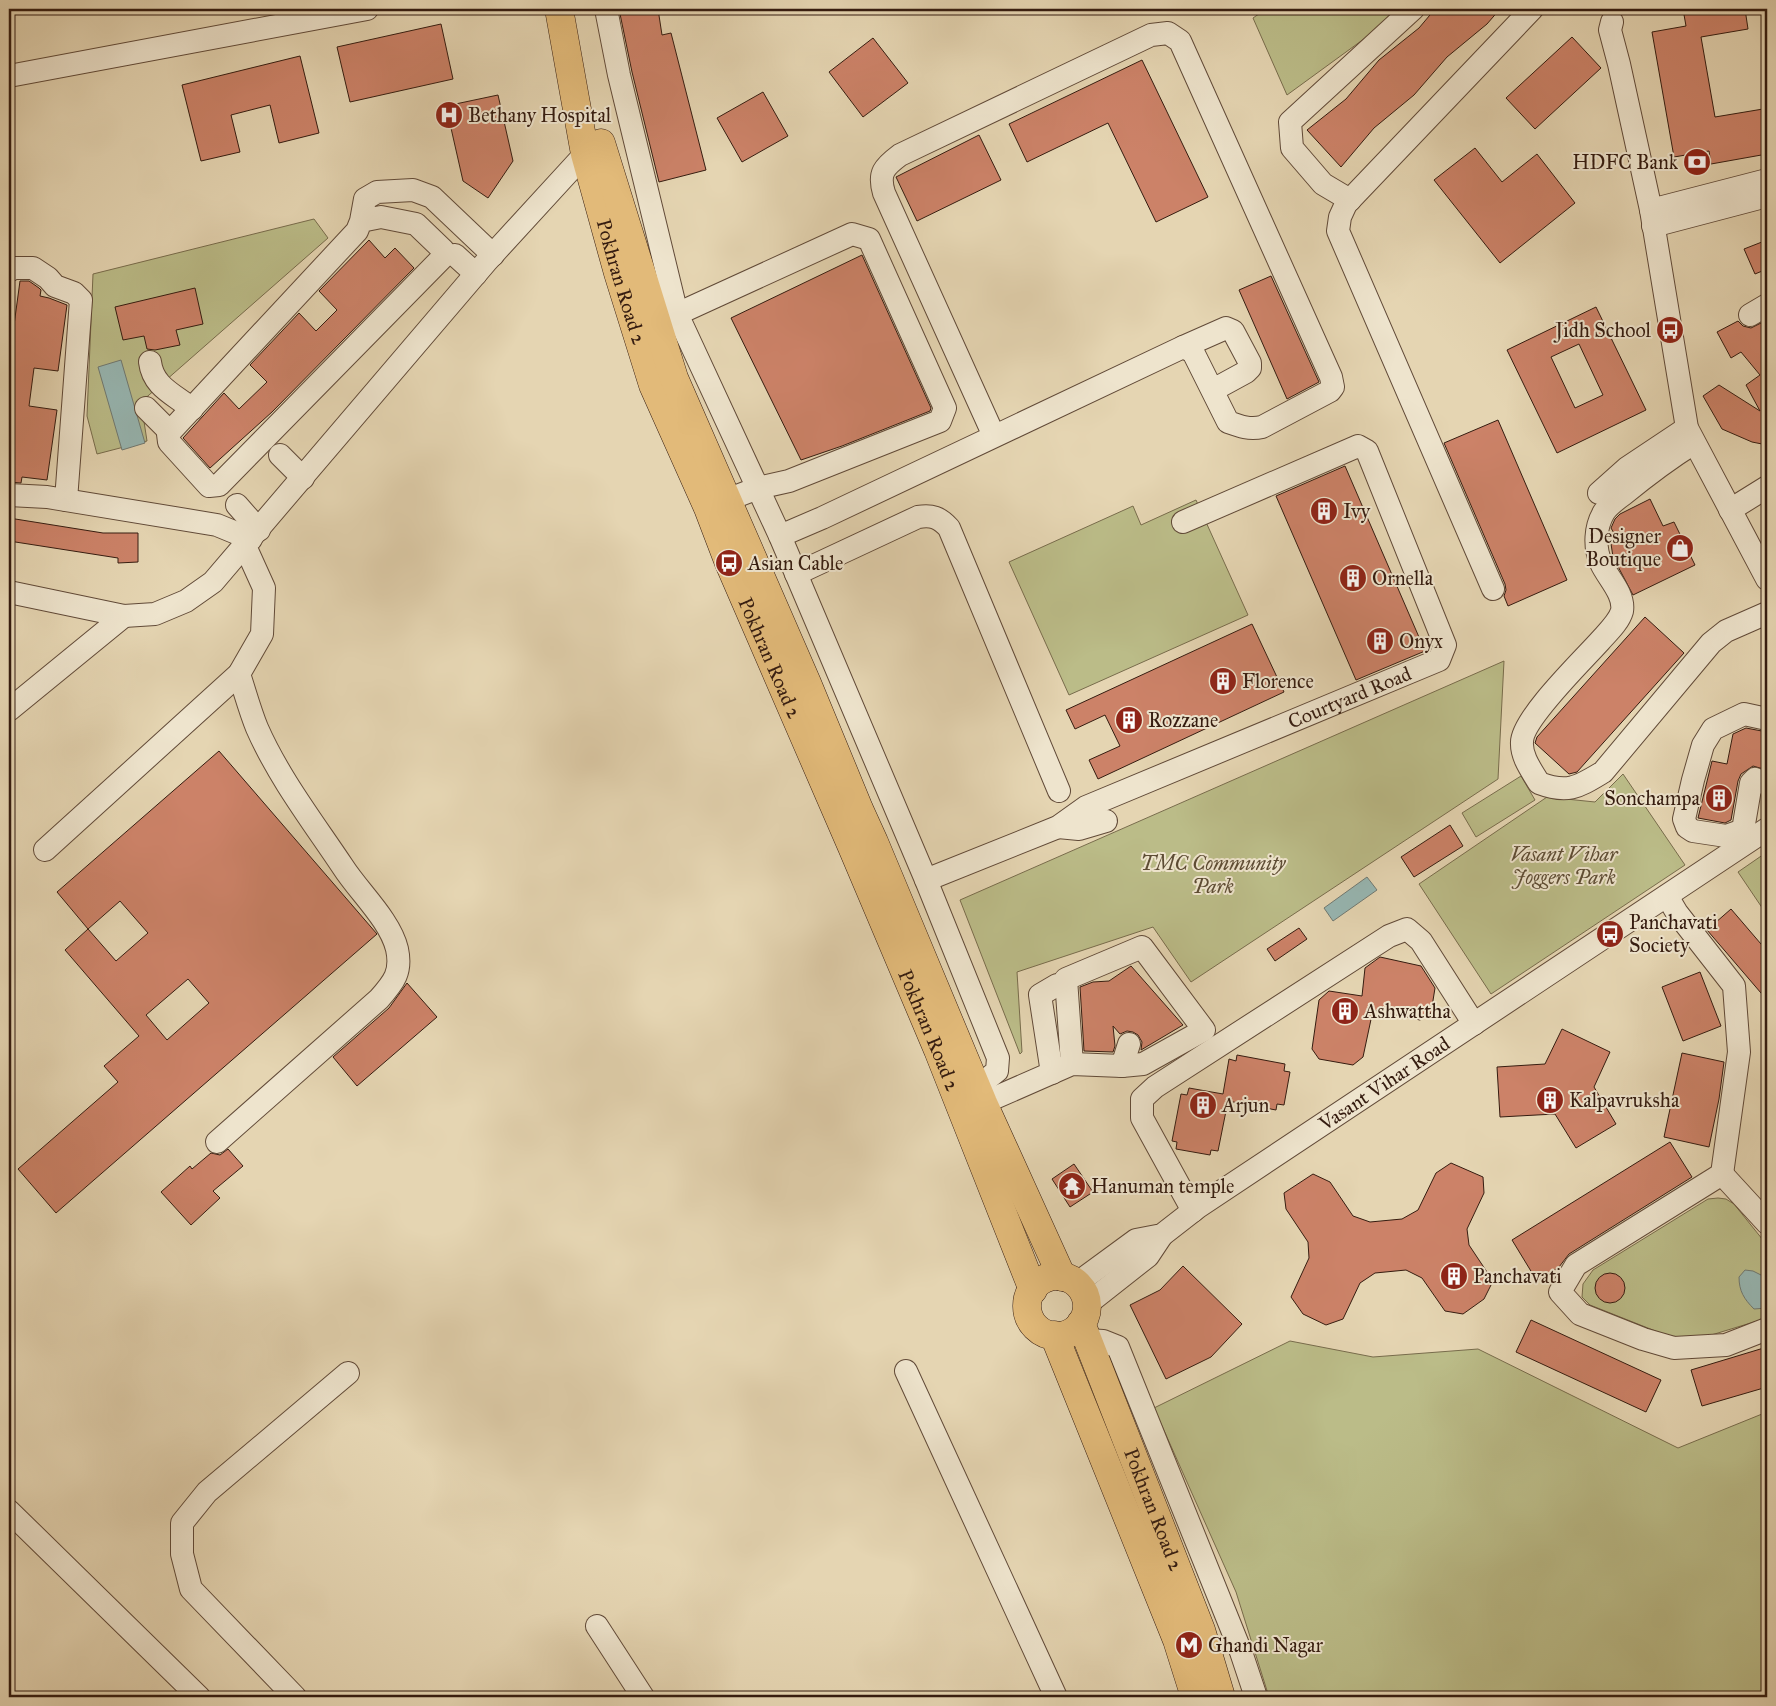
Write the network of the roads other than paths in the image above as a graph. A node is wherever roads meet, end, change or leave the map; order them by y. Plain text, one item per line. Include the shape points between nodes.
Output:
1 (367, 9) edge
2 (559, 9) edge
3 (577, 9) edge
4 (606, 9) edge
5 (1413, 9) edge
6 (1532, 9) edge
7 (1610, 15) edge
8 (9, 76) edge
9 (594, 152) junction
10 (1767, 180) edge
11 (1767, 196) edge
12 (1350, 200) junction
13 (363, 210) junction
14 (1656, 217) junction
15 (456, 255) dead end
16 (485, 264) junction
17 (9, 271) edge
18 (677, 314) junction
19 (1183, 347) junction
20 (150, 362) dead end
21 (1213, 390) junction
22 (191, 399) junction
23 (146, 408) dead end
24 (170, 432) junction
25 (1690, 435) junction
26 (994, 436) junction
27 (280, 455) dead end
28 (303, 478) junction
29 (1767, 487) edge
30 (758, 488) junction
31 (1599, 493) dead end
32 (9, 495) edge
33 (66, 500) junction
34 (718, 504) junction
35 (237, 505) dead end
36 (1735, 506) junction
37 (1183, 522) dead end
38 (780, 536) junction
39 (252, 538) junction
40 (1767, 554) edge
41 (796, 574) junction
42 (1767, 579) edge
43 (1493, 589) dead end
44 (9, 592) edge
45 (1767, 613) edge
46 (124, 616) junction
47 (239, 674) junction
48 (9, 710) edge
49 (1767, 719) edge
50 (1767, 784) edge
51 (1060, 790) dead end
52 (1106, 821) dead end
53 (1058, 827) junction
54 (1767, 829) edge
55 (45, 850) dead end
56 (926, 880) junction
57 (1667, 896) junction
58 (1057, 985) dead end
59 (1474, 1024) junction
60 (1129, 1044) dead end
61 (1122, 1066) junction
62 (1062, 1068) junction
63 (980, 1095) junction
64 (217, 1142) dead end
65 (1722, 1174) junction
66 (1193, 1211) junction
67 (1767, 1223) edge
68 (1033, 1290) junction
69 (1079, 1306) junction
70 (1767, 1329) edge
71 (1054, 1335) junction
72 (906, 1371) dead end
73 (348, 1373) dead end
74 (9, 1511) edge
75 (597, 1626) dead end
76 (199, 1697) edge
77 (295, 1697) edge
78 (642, 1697) edge
79 (1056, 1697) edge
80 (1195, 1697) edge
81 (1221, 1697) edge
82 (1256, 1697) edge

1 - 8 street
2 - 9 main road, Pokhran Road 2
3 - 9 main road, Pokhran Road 2
4 - 18 street
5 - 12 street via 1290,122 1292,148 1323,184
6 - 12 street
7 - 14 street via 1616,29
9 - 16 street
9 - 34 main road, Pokhran Road 2
10 - 14 street
11 - 14 street
12 - 43 street via 1340,217 1338,231
13 - 16 street via 406,198 416,200
13 - 22 street via 357,231 279,316
13 - 24 street via 416,224 443,250 442,258 219,485 209,486 169,442
14 - 25 street
14 - 36 street via 1696,421
15 - 16 street
16 - 28 street
17 - 33 street via 13,268 34,268 55,286 74,293 81,300
18 - 30 street
18 - 30 street via 852,234 869,239 945,408 940,421 789,481
19 - 21 street via 1193,352
19 - 21 street via 1226,328 1232,331 1250,368
19 - 26 street
20 - 22 street via 152,373 164,389
21 - 26 street via 1228,422 1253,429 1330,391 1333,382 1180,42 1168,33 1150,35 900,155 882,171 880,181 884,193
22 - 24 street
23 - 24 street
25 - 31 street via 1627,468
25 - 36 street
25 - 45 street via 1605,511 1596,536 1598,553 1620,596 1622,611 1610,630 1536,712 1525,730 1522,742 1525,758 1539,783 1568,789 1580,786 1603,772 1711,643 1726,631
26 - 38 street
27 - 28 street
28 - 39 street
29 - 36 street
30 - 34 street
30 - 38 street
32 - 33 street
33 - 39 street via 217,526
34 - 63 main road, Pokhran Road 2 via 807,683
34 - 68 main road, Pokhran Road 2 via 733,572 938,1050
35 - 39 street
36 - 40 street
36 - 42 street
37 - 53 street, Courtyard Road via 1358,446 1367,451 1445,645 1439,660 1086,807
38 - 41 street
39 - 46 street via 213,582 186,601 155,614
39 - 47 street via 264,588 262,634
41 - 51 street via 918,517 941,519 949,528
41 - 56 street
44 - 46 street
46 - 48 street
47 - 55 street
47 - 64 street via 258,728 285,782 384,921 396,947 400,966 393,984 379,999
49 - 50 street via 1744,714 1713,729 1703,745 1693,780 1684,819 1687,827 1693,831 1726,836 1743,830 1751,783 1755,779
52 - 53 street via 1079,829
53 - 56 street, Courtyard Road
54 - 57 street, Vasant Vihar Road
56 - 63 street via 998,1058 997,1070
57 - 59 street, Vasant Vihar Road
57 - 65 street via 1734,986 1739,1052
58 - 62 street via 1040,995
59 - 66 street, Vasant Vihar Road
59 - 66 street via 1421,942 1407,928 1389,936 1155,1087 1142,1099 1142,1118
60 - 61 street
61 - 62 street
61 - 62 street via 1143,1064 1204,1030 1142,947 1066,979
62 - 63 street via 1012,1092
63 - 69 main road, Pokhran Road 2
65 - 67 street
65 - 70 street via 1576,1265 1560,1292 1580,1314 1674,1348 1726,1345
66 - 69 street, Vasant Vihar Road via 1162,1236 1136,1240
68 - 69 main road via 1044,1279 1055,1276
68 - 71 main road via 1027,1308 1030,1318 1037,1328
69 - 71 main road via 1070,1333
69 - 81 main road, Pokhran Road 2 via 1201,1630
69 - 82 street via 1103,1341 1118,1348 1241,1652
71 - 80 main road, Pokhran Road 2 via 1177,1640
72 - 79 street
73 - 77 street via 207,1492 182,1523 182,1554 191,1588
74 - 76 street
75 - 78 street

